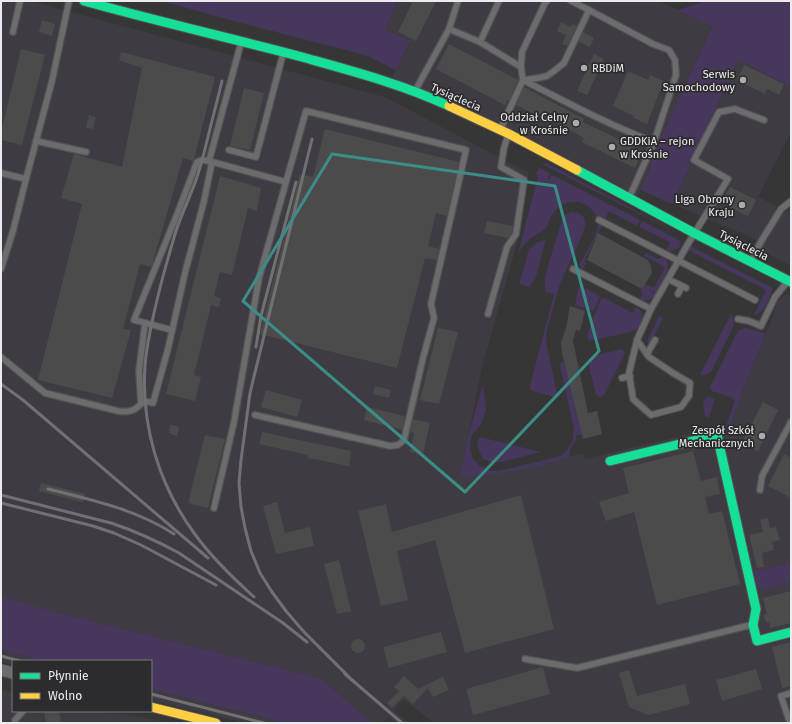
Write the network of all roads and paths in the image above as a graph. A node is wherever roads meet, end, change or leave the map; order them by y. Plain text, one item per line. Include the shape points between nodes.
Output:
1 (20, 1) edge
2 (69, 1) edge
3 (84, 1) edge
4 (458, 1) edge
5 (500, 1) edge
6 (547, 1) edge
7 (571, 1) edge
8 (589, 10) junction
9 (449, 29) junction
10 (12, 32) dead end
11 (242, 41) junction
12 (480, 42) junction
13 (283, 52) junction
14 (521, 67) junction
15 (523, 80) junction
16 (415, 92) junction
17 (764, 120) dead end
18 (500, 130) junction
19 (509, 134) junction
20 (36, 141) junction
21 (654, 142) junction
22 (229, 150) dead end
23 (86, 152) dead end
24 (210, 162) junction
25 (1, 173) edge
26 (26, 179) junction
27 (286, 182) junction
28 (629, 198) junction
29 (791, 201) edge
30 (599, 220) dead end
31 (694, 233) junction
32 (678, 261) junction
33 (750, 261) junction
34 (1, 269) edge
35 (573, 269) dead end
36 (668, 279) junction
37 (790, 281) edge
38 (678, 294) dead end
39 (755, 300) dead end
40 (651, 309) junction
41 (488, 314) dead end
42 (738, 319) dead end
43 (145, 323) junction
44 (172, 330) junction
45 (637, 340) junction
46 (655, 340) dead end
47 (654, 347) dead end
48 (648, 355) junction
49 (1, 357) edge
50 (630, 376) junction
51 (622, 378) dead end
52 (141, 403) junction
53 (255, 415) dead end
54 (791, 422) edge
55 (610, 461) dead end
56 (760, 490) dead end
57 (214, 508) dead end
58 (753, 625) junction
59 (791, 632) edge
60 (525, 659) dead end
61 (1, 670) edge
62 (12, 673) edge
63 (791, 693) edge
64 (152, 707) edge
65 (22, 712) edge
66 (15, 723) edge
67 (216, 723) edge
68 (790, 723) edge

1 - 10 lane
2 - 20 lane
3 - 11 street, Tysiąclecia
4 - 9 lane
5 - 12 lane
6 - 14 lane via 522,52
7 - 8 lane
8 - 15 lane via 564,63 547,76
8 - 21 lane via 669,50 675,60 676,75
9 - 12 lane
9 - 16 lane
11 - 13 street, Tysiąclecia
11 - 24 lane
12 - 14 lane
13 - 16 street, Tysiąclecia via 365,74
13 - 22 lane via 256,157
14 - 15 lane
15 - 18 lane
15 - 21 lane via 591,115
16 - 18 street, Tysiąclecia
17 - 31 lane via 735,109 719,112 694,160 728,179
18 - 19 street, Tysiąclecia
19 - 28 street, Tysiąclecia
19 - 41 lane via 501,166 524,180 516,234 507,247
20 - 23 lane
20 - 26 lane
21 - 28 lane
24 - 27 lane
24 - 43 lane via 197,162 134,320
24 - 44 lane via 204,201
25 - 26 lane
26 - 34 lane
27 - 53 lane via 306,111 466,150 431,304 434,318 404,440 398,445 390,446
27 - 57 lane via 258,278 234,422
28 - 31 street, Tysiąclecia
29 - 33 lane via 781,210
30 - 32 lane
31 - 32 lane
31 - 33 street, Tysiąclecia
32 - 36 lane
32 - 39 lane
33 - 37 street, Tysiąclecia
35 - 40 lane
36 - 38 lane via 684,287
36 - 40 lane
37 - 42 lane via 775,297 760,326
40 - 45 lane
43 - 44 lane
43 - 52 lane via 139,371
44 - 52 lane via 153,403
45 - 48 lane
45 - 50 lane
46 - 48 lane
47 - 48 lane
48 - 50 lane via 690,383 689,396 681,407 650,415 633,399
49 - 52 lane via 45,392 125,412 131,411
50 - 51 lane
54 - 56 lane via 762,476
55 - 58 street via 717,435 756,609
58 - 59 street via 757,641
58 - 60 lane via 577,668
61 - 62 street
63 - 68 lane via 781,696
64 - 67 street
65 - 66 lane

